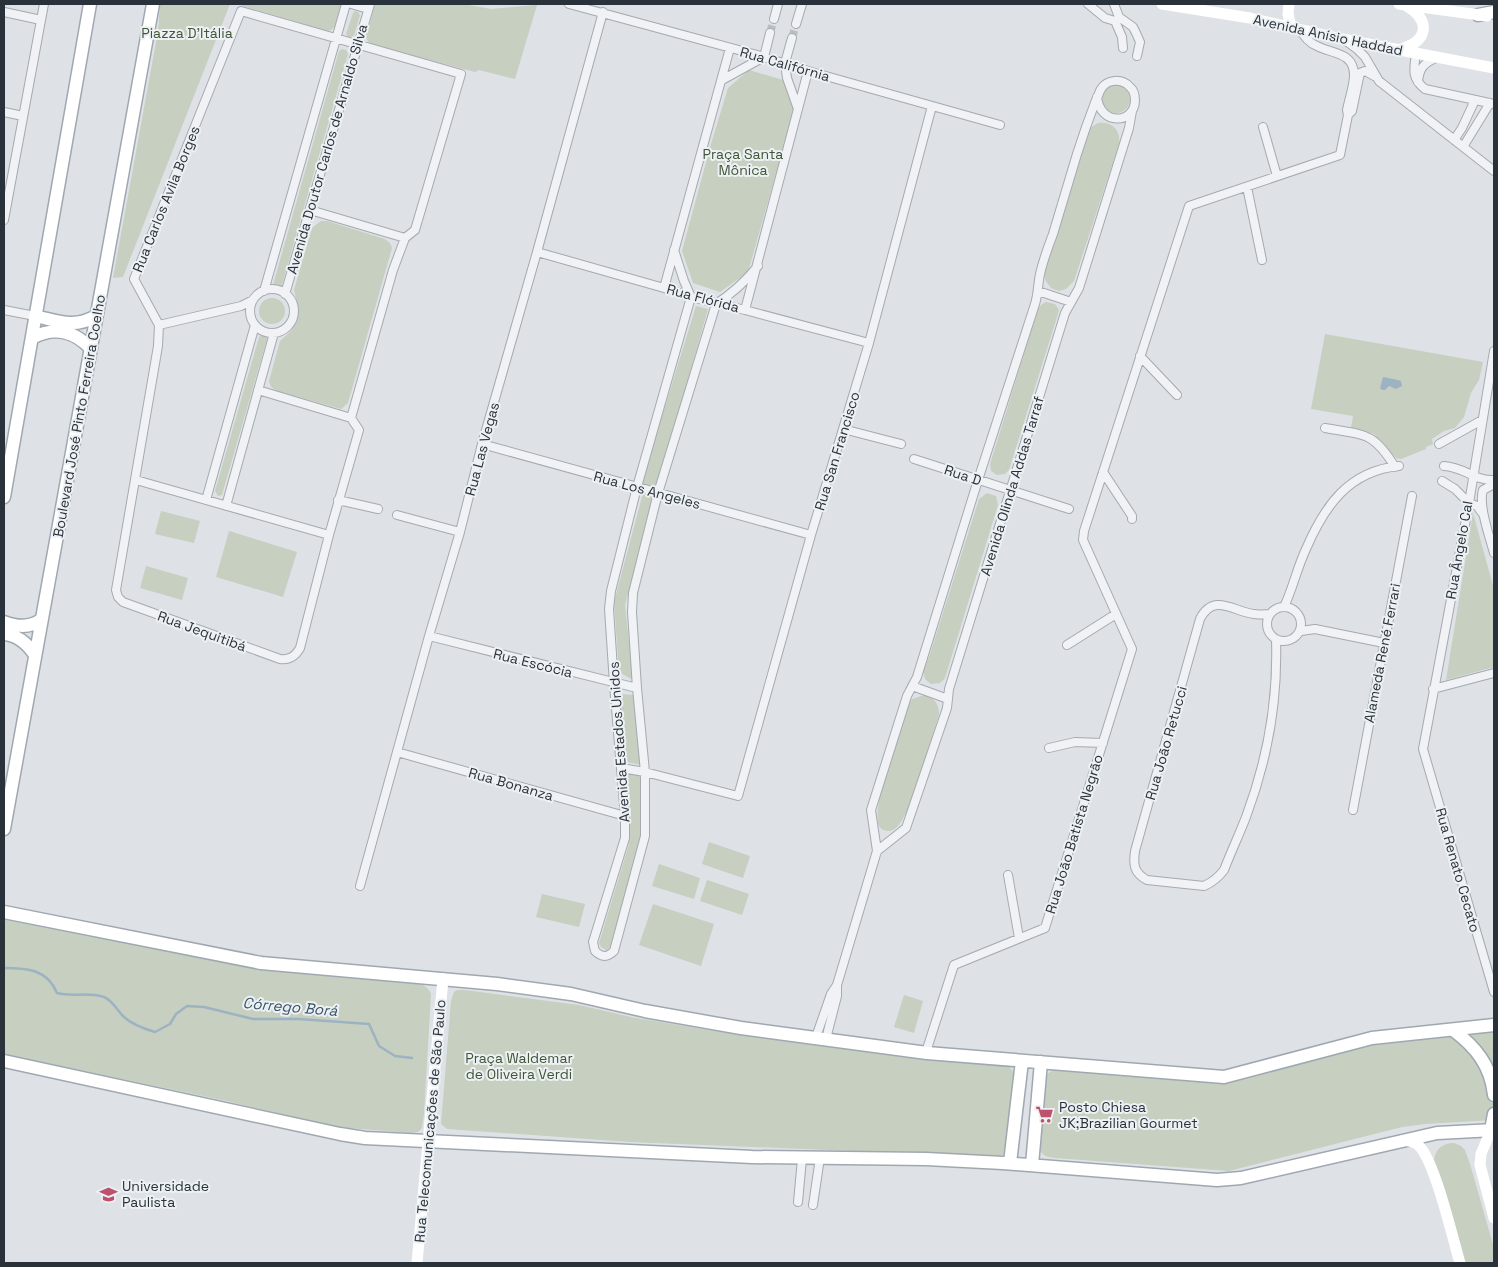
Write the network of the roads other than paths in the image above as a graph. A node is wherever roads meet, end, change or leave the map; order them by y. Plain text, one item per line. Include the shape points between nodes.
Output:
1 (44, 4) edge
2 (90, 4) edge
3 (153, 4) edge
4 (346, 4) edge
5 (351, 4) edge
6 (569, 4) edge
7 (778, 4) edge
8 (802, 4) edge
9 (1088, 4) edge
10 (1114, 4) edge
11 (1162, 4) edge
12 (1289, 4) edge
13 (1403, 4) edge
14 (369, 6) edge
15 (4, 12) edge
16 (602, 12) junction
17 (1494, 12) edge
18 (1478, 15) junction
19 (1494, 17) edge
20 (1105, 18) junction
21 (774, 19) tunnel mouth
22 (1117, 19) junction
23 (41, 20) junction
24 (796, 24) tunnel mouth
25 (1296, 28) junction
26 (770, 33) tunnel mouth
27 (336, 38) junction
28 (792, 38) tunnel mouth
29 (1421, 38) junction
30 (1342, 39) junction
31 (1138, 41) junction
32 (358, 44) junction
33 (1121, 46) junction
34 (730, 48) junction
35 (1401, 49) junction
36 (1416, 53) junction
37 (1135, 56) dead end
38 (764, 57) junction
39 (1436, 58) junction
40 (785, 63) junction
41 (1494, 68) edge
42 (808, 71) junction
43 (1357, 75) junction
44 (722, 80) junction
45 (1379, 81) junction
46 (1418, 84) junction
47 (1098, 97) junction
48 (1475, 100) junction
49 (1492, 104) edge
50 (932, 106) junction
51 (798, 109) junction
52 (1132, 110) junction
53 (4, 112) edge
54 (23, 116) junction
55 (1000, 125) dead end
56 (1264, 127) dead end
57 (1454, 140) junction
58 (1463, 147) junction
59 (1494, 171) edge
60 (1276, 176) junction
61 (1247, 187) junction
62 (5, 208) edge
63 (310, 210) junction
64 (4, 220) edge
65 (405, 238) junction
66 (674, 250) junction
67 (537, 252) junction
68 (1262, 260) dead end
69 (758, 266) junction
70 (664, 288) junction
71 (264, 291) junction
72 (1038, 291) junction
73 (285, 294) junction
74 (692, 297) junction
75 (254, 300) junction
76 (1071, 302) junction
77 (716, 304) junction
78 (241, 306) junction
79 (4, 310) edge
80 (746, 310) junction
81 (250, 313) junction
82 (35, 316) junction
83 (96, 316) junction
84 (160, 324) junction
85 (255, 325) junction
86 (274, 333) junction
87 (32, 338) junction
88 (869, 343) junction
89 (91, 349) junction
90 (1494, 352) edge
91 (1140, 356) junction
92 (258, 390) junction
93 (1177, 394) dead end
94 (351, 418) junction
95 (1482, 420) junction
96 (843, 428) junction
97 (1325, 428) dead end
98 (482, 444) junction
99 (901, 444) dead end
100 (1439, 444) dead end
101 (914, 459) dead end
102 (1444, 466) dead end
103 (1103, 472) junction
104 (1473, 476) junction
105 (136, 480) junction
106 (978, 480) junction
107 (1442, 482) dead end
108 (1494, 482) edge
109 (637, 487) junction
110 (1010, 490) junction
111 (658, 493) junction
112 (1412, 496) dead end
113 (4, 497) edge
114 (206, 500) junction
115 (338, 500) junction
116 (1469, 503) junction
117 (226, 506) junction
118 (378, 509) dead end
119 (1069, 509) dead end
120 (397, 515) dead end
121 (1132, 519) dead end
122 (1485, 520) junction
123 (460, 532) junction
124 (329, 535) junction
125 (811, 535) junction
126 (1494, 554) edge
127 (1288, 607) junction
128 (1116, 614) junction
129 (1253, 614) junction
130 (1270, 614) junction
131 (42, 619) junction
132 (4, 622) edge
133 (1302, 622) junction
134 (1267, 626) junction
135 (1315, 629) junction
136 (1300, 631) junction
137 (4, 634) edge
138 (429, 636) junction
139 (1280, 641) junction
140 (1384, 643) junction
141 (1067, 645) dead end
142 (35, 655) junction
143 (1494, 673) edge
144 (614, 684) junction
145 (912, 686) junction
146 (637, 688) junction
147 (1434, 690) junction
148 (948, 699) junction
149 (1103, 743) junction
150 (1049, 748) dead end
151 (1423, 749) joint
152 (397, 752) junction
153 (621, 768) junction
154 (645, 772) junction
155 (1353, 810) dead end
156 (625, 816) junction
157 (4, 828) edge
158 (877, 851) junction
159 (1008, 875) dead end
160 (360, 886) dead end
161 (4, 912) edge
162 (1019, 938) junction
163 (443, 979) junction
164 (1494, 992) edge
165 (1494, 1025) edge
166 (1453, 1030) junction
167 (821, 1038) junction
168 (926, 1052) junction
169 (4, 1061) edge
170 (1022, 1061) junction
171 (1041, 1062) junction
172 (1494, 1095) edge
173 (1494, 1114) edge
174 (1493, 1130) edge
175 (429, 1141) junction
176 (1395, 1142) junction
177 (820, 1158) junction
178 (802, 1159) junction
179 (1010, 1163) junction
180 (1032, 1164) junction
181 (800, 1190) junction
182 (816, 1192) junction
183 (798, 1202) dead end
184 (814, 1205) dead end
185 (1494, 1218) edge
186 (417, 1263) edge
187 (1460, 1263) edge

1 - 23 street
2 - 82 main road
3 - 83 main road, Boulevard José Pinto Ferreira Coelho
4 - 27 street, Avenida Doutor Carlos de Arnaldo Silva
5 - 14 street
6 - 16 street, Rua Califórnia
7 - 21 street
8 - 24 street
9 - 20 street
10 - 22 street
11 - 25 main road, Avenida Anísio Haddad
12 - 25 main road via 1288,14
13 - 18 main road
13 - 29 main road via 1422,20
14 - 32 street, Avenida Doutor Carlos de Arnaldo Silva
15 - 23 street
16 - 34 street, Rua Califórnia
16 - 67 street, Rua Las Vegas
17 - 18 main road
18 - 19 main road
20 - 22 street
20 - 33 street via 1116,32
22 - 31 street via 1133,28
22 - 33 street
23 - 54 street
25 - 30 main road, Avenida Anísio Haddad
25 - 43 street via 1318,47 1346,56
26 - 38 street
27 - 32 street
27 - 71 street, Avenida Doutor Carlos de Arnaldo Silva
27 - 84 street, Rua Carlos Avila Borges via 241,11 134,279
28 - 40 street
29 - 35 main road
29 - 36 main road
30 - 35 main road, Avenida Anísio Haddad
30 - 45 street via 1365,57
31 - 33 street
31 - 37 street
32 - 63 street, Avenida Doutor Carlos de Arnaldo Silva
32 - 65 street via 461,74 415,230
34 - 38 street, Rua Califórnia
34 - 44 street
35 - 36 main road, Avenida Anísio Haddad
36 - 39 main road, Avenida Anísio Haddad
36 - 46 street via 1414,71
38 - 40 street, Rua Califórnia
38 - 44 street
39 - 41 main road, Avenida Anísio Haddad
39 - 46 street via 1423,65
40 - 42 street, Rua Califórnia
40 - 51 street
42 - 50 street, Rua Califórnia
42 - 51 street
43 - 45 street via 1365,71
43 - 60 street, Rua João Batista Negrão via 1352,111 1348,115 1340,155
44 - 66 street
45 - 57 street
46 - 48 street
47 - 52 street via 1098,106 1110,118 1118,119
47 - 52 street via 1106,83 1123,82 1134,93
47 - 72 street via 1040,276
48 - 49 street
48 - 57 street
49 - 58 street
50 - 55 street, Rua Califórnia
50 - 88 street, Rua San Francisco
51 - 69 street
52 - 76 street, Avenida Olinda Addas Tarraf via 1079,288
53 - 54 street
54 - 62 street
56 - 60 street
57 - 58 street
58 - 59 street
60 - 61 street, Rua João Batista Negrão
61 - 68 street
61 - 91 street, Rua João Batista Negrão via 1189,206
62 - 64 street
63 - 65 street
63 - 73 street, Avenida Doutor Carlos de Arnaldo Silva
65 - 94 street
66 - 70 street
66 - 74 street
67 - 70 street, Rua Flórida
67 - 98 street, Rua Las Vegas
69 - 77 street via 732,294
69 - 80 street
70 - 74 street, Rua Flórida
71 - 73 street
71 - 75 street
72 - 76 street
72 - 106 street
73 - 86 street via 293,304 293,317 286,328
74 - 77 street, Rua Flórida
74 - 109 street, Avenida Estados Unidos
75 - 78 street
75 - 81 street
76 - 110 street, Avenida Olinda Addas Tarraf
77 - 80 street, Rua Flórida
77 - 111 street, Avenida Estados Unidos
78 - 81 street
78 - 84 street
79 - 82 street
80 - 88 street, Rua Flórida
81 - 85 street
82 - 83 main road via 76,324
82 - 87 main road
83 - 89 main road, Boulevard José Pinto Ferreira Coelho
84 - 105 street
85 - 86 street via 267,333
85 - 114 street
86 - 92 street
87 - 89 main road via 47,332 64,332 79,338
87 - 113 main road
88 - 96 street, Rua San Francisco
89 - 131 main road, Boulevard José Pinto Ferreira Coelho
90 - 95 street, Rua Ângelo Cal
91 - 93 street
91 - 103 street, Rua João Batista Negrão
92 - 94 street
92 - 117 street
94 - 115 street via 359,430
95 - 100 street
95 - 104 street, Rua Ângelo Cal
96 - 99 street
96 - 125 street, Rua San Francisco
97 - 127 street via 1369,436 1397,467 1364,475 1341,491 1306,548
98 - 109 street, Rua Los Angeles
98 - 123 street, Rua Las Vegas
101 - 106 street, Rua D
102 - 104 street via 1458,468
103 - 121 street
103 - 128 street, Rua João Batista Negrão via 1085,524 1084,540
104 - 108 street
104 - 116 street, Rua Ângelo Cal
105 - 114 street
105 - 124 street, Rua Jequitibá via 116,594 132,606 280,659 292,657 300,648
106 - 110 street, Rua D
106 - 145 street
107 - 116 street
108 - 122 street via 1482,494
109 - 111 street, Rua Los Angeles
109 - 144 street, Avenida Estados Unidos via 611,591 609,609
110 - 119 street, Rua D
110 - 148 street, Avenida Olinda Addas Tarraf
111 - 125 street, Rua Los Angeles
111 - 146 street, Avenida Estados Unidos via 633,593
112 - 140 street, Alameda René Ferrari
114 - 117 street
115 - 118 street
115 - 124 street
116 - 122 street via 1480,509
116 - 147 street, Rua Ângelo Cal
117 - 124 street
120 - 123 street
122 - 126 street
123 - 138 street, Rua Las Vegas
125 - 154 street, Rua San Francisco via 738,796
127 - 130 street
127 - 133 street via 1298,614
128 - 141 street
128 - 149 street, Rua João Batista Negrão via 1132,649
129 - 130 street
129 - 134 street
129 - 139 street, Rua João Retucci via 1224,605 1212,606 1200,619 1135,851 1135,868 1140,876 1147,880 1204,886 1224,870 1246,816 1263,758 1270,729
130 - 134 street
131 - 132 main road via 36,624 23,626
131 - 142 main road, Boulevard José Pinto Ferreira Coelho
133 - 135 street
133 - 136 street
134 - 139 street via 1270,634
135 - 136 street
135 - 140 street
136 - 139 street via 1294,639
137 - 142 main road via 20,638
138 - 144 street, Rua Escócia
138 - 152 street, Rua Las Vegas
140 - 155 street, Alameda René Ferrari
142 - 157 main road, Boulevard José Pinto Ferreira Coelho
143 - 147 street
144 - 146 street, Rua Escócia
144 - 153 street, Avenida Estados Unidos
145 - 148 street
145 - 158 street via 871,810
146 - 154 street, Avenida Estados Unidos
147 - 151 street, Rua Ângelo Cal
148 - 158 street, Avenida Olinda Addas Tarraf via 906,828
149 - 150 street, Rua João Batista Negrão via 1075,742
149 - 162 street, Rua João Batista Negrão via 1045,928
151 - 164 street, Rua Renato Cecato
152 - 156 street, Rua Bonanza
152 - 160 street, Rua Las Vegas
153 - 154 street
153 - 156 street, Avenida Estados Unidos
154 - 156 street, Avenida Estados Unidos via 645,836 614,951 604,956 595,951 593,942 625,838
158 - 167 street via 837,985 837,996
159 - 162 street
161 - 163 main road via 261,963
162 - 168 street, Rua João Batista Negrão via 954,964
163 - 167 main road via 571,994 741,1028
163 - 175 main road, Rua Telecomunicações de São Paulo
165 - 166 main road
166 - 171 main road via 1372,1038 1224,1077
166 - 172 main road via 1471,1043 1480,1056 1493,1082
167 - 168 main road
168 - 170 main road
169 - 175 main road via 340,1134
170 - 171 main road
170 - 179 main road
171 - 180 main road
173 - 174 main road
174 - 176 main road via 1438,1133
174 - 185 main road via 1481,1154 1480,1165
175 - 178 main road
175 - 186 main road, Rua Telecomunicações de São Paulo
176 - 180 main road via 1230,1180
176 - 187 main road via 1406,1140 1416,1144 1429,1160
177 - 178 main road
177 - 179 main road
177 - 182 street
178 - 181 street
179 - 180 main road
181 - 182 street
181 - 183 street
182 - 184 street

